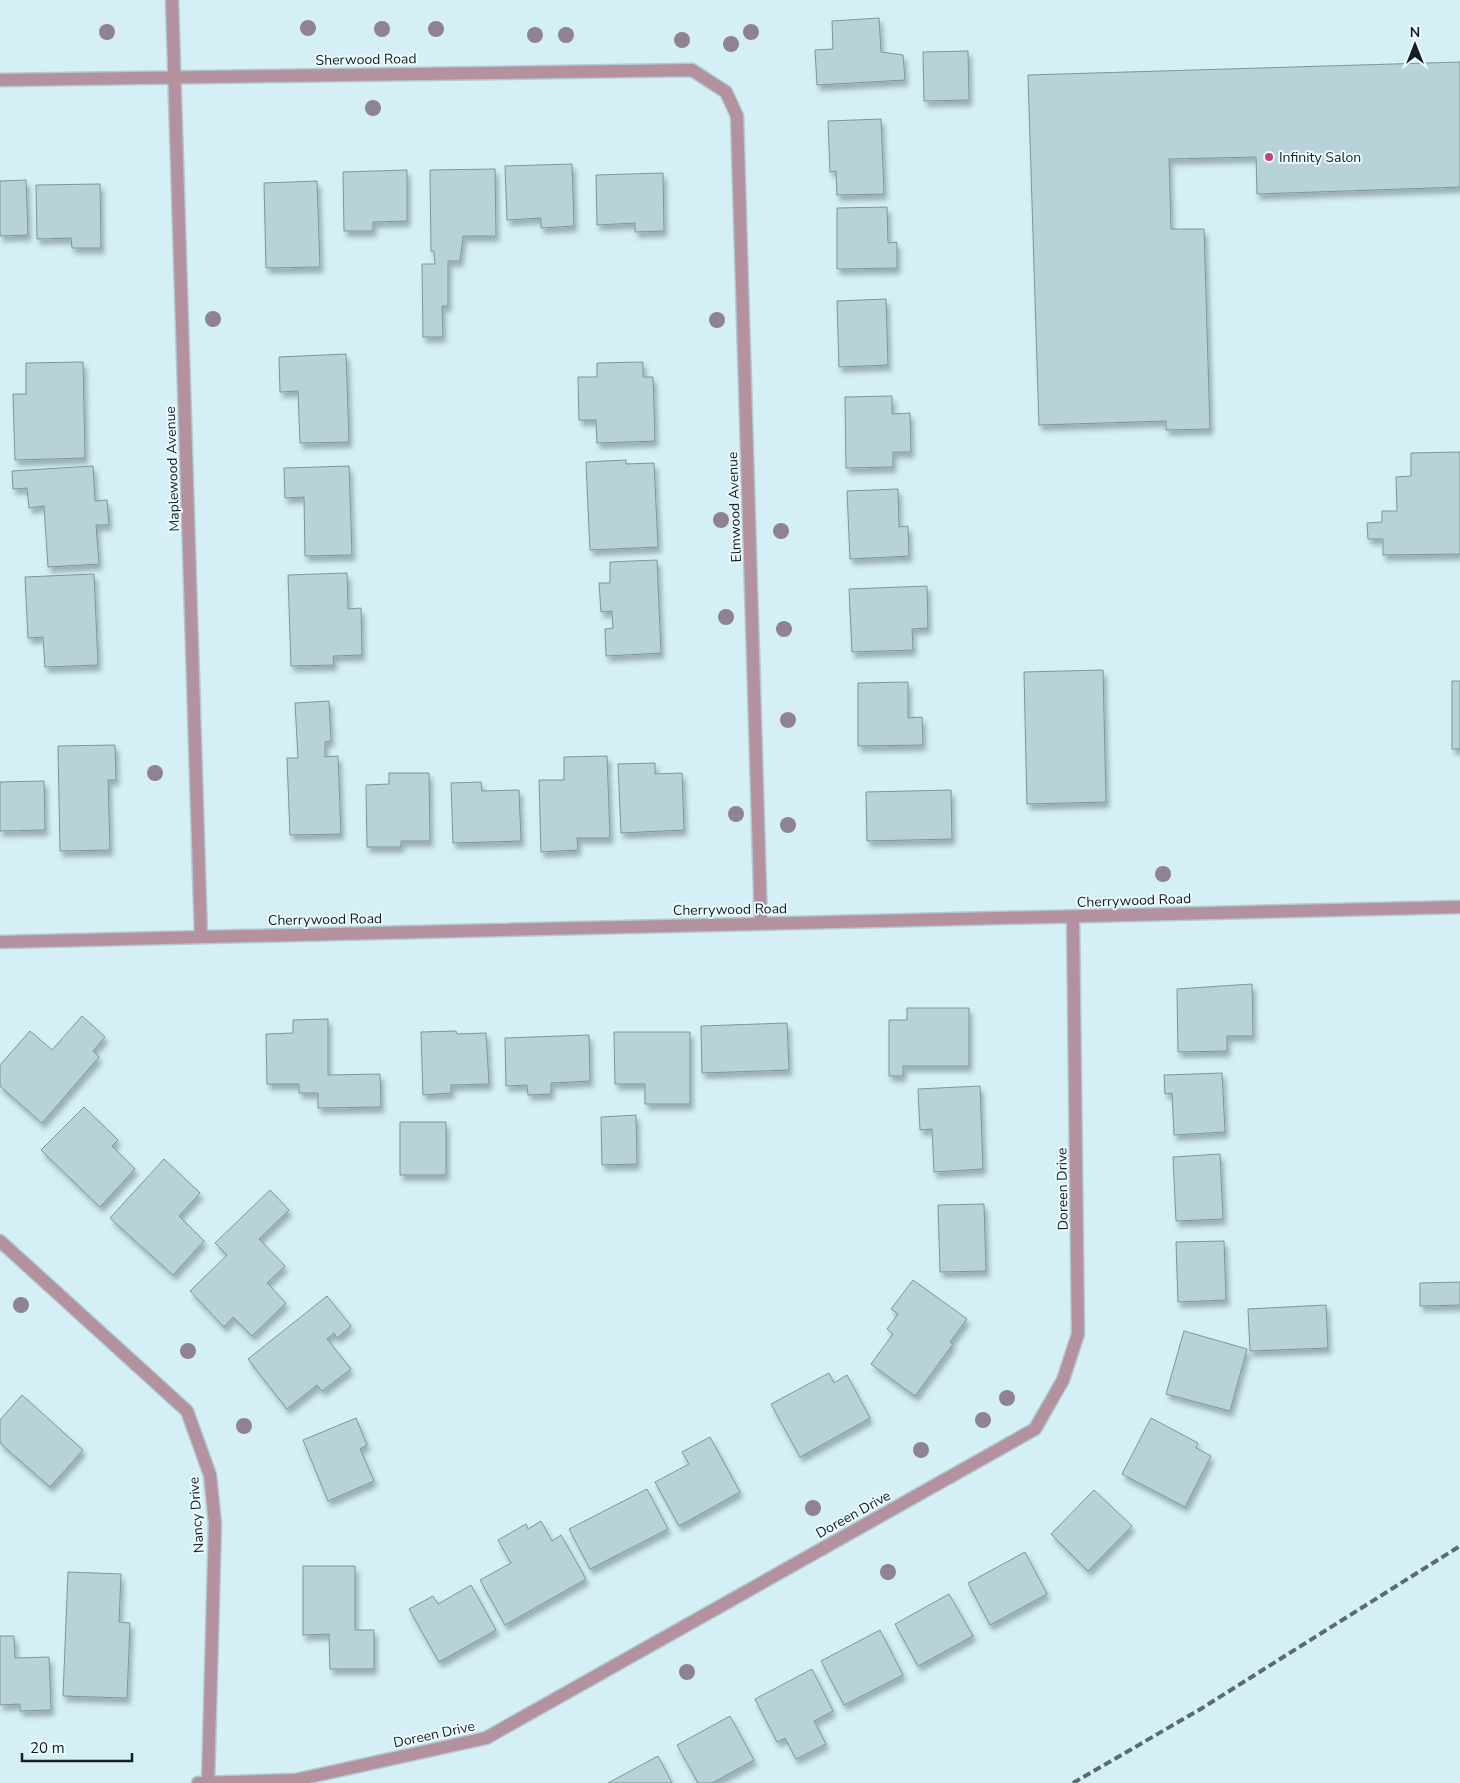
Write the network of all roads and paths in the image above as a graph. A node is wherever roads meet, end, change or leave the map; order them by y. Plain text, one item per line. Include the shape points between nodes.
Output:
1 (172, 0) edge
2 (174, 77) junction
3 (0, 80) edge
4 (726, 92) joint
5 (1460, 907) edge
6 (1074, 917) junction
7 (761, 924) junction
8 (201, 937) junction
9 (0, 942) edge
10 (0, 1241) edge
11 (198, 1783) edge
12 (208, 1783) edge

1 - 2 street, Maplewood Avenue
2 - 3 street, Sherwood Road
2 - 4 street, Sherwood Road via 692,70
2 - 8 street, Maplewood Avenue
4 - 7 street, Elmwood Avenue via 737,116
5 - 6 street, Cherrywood Road
6 - 7 street, Cherrywood Road
6 - 12 street, Doreen Drive via 1078,1334 1063,1380 1035,1430 486,1738 296,1780
7 - 8 street, Cherrywood Road
8 - 9 street, Cherrywood Road
10 - 12 street, Nancy Drive via 187,1411 210,1475 215,1524
11 - 12 street, Doreen Drive

